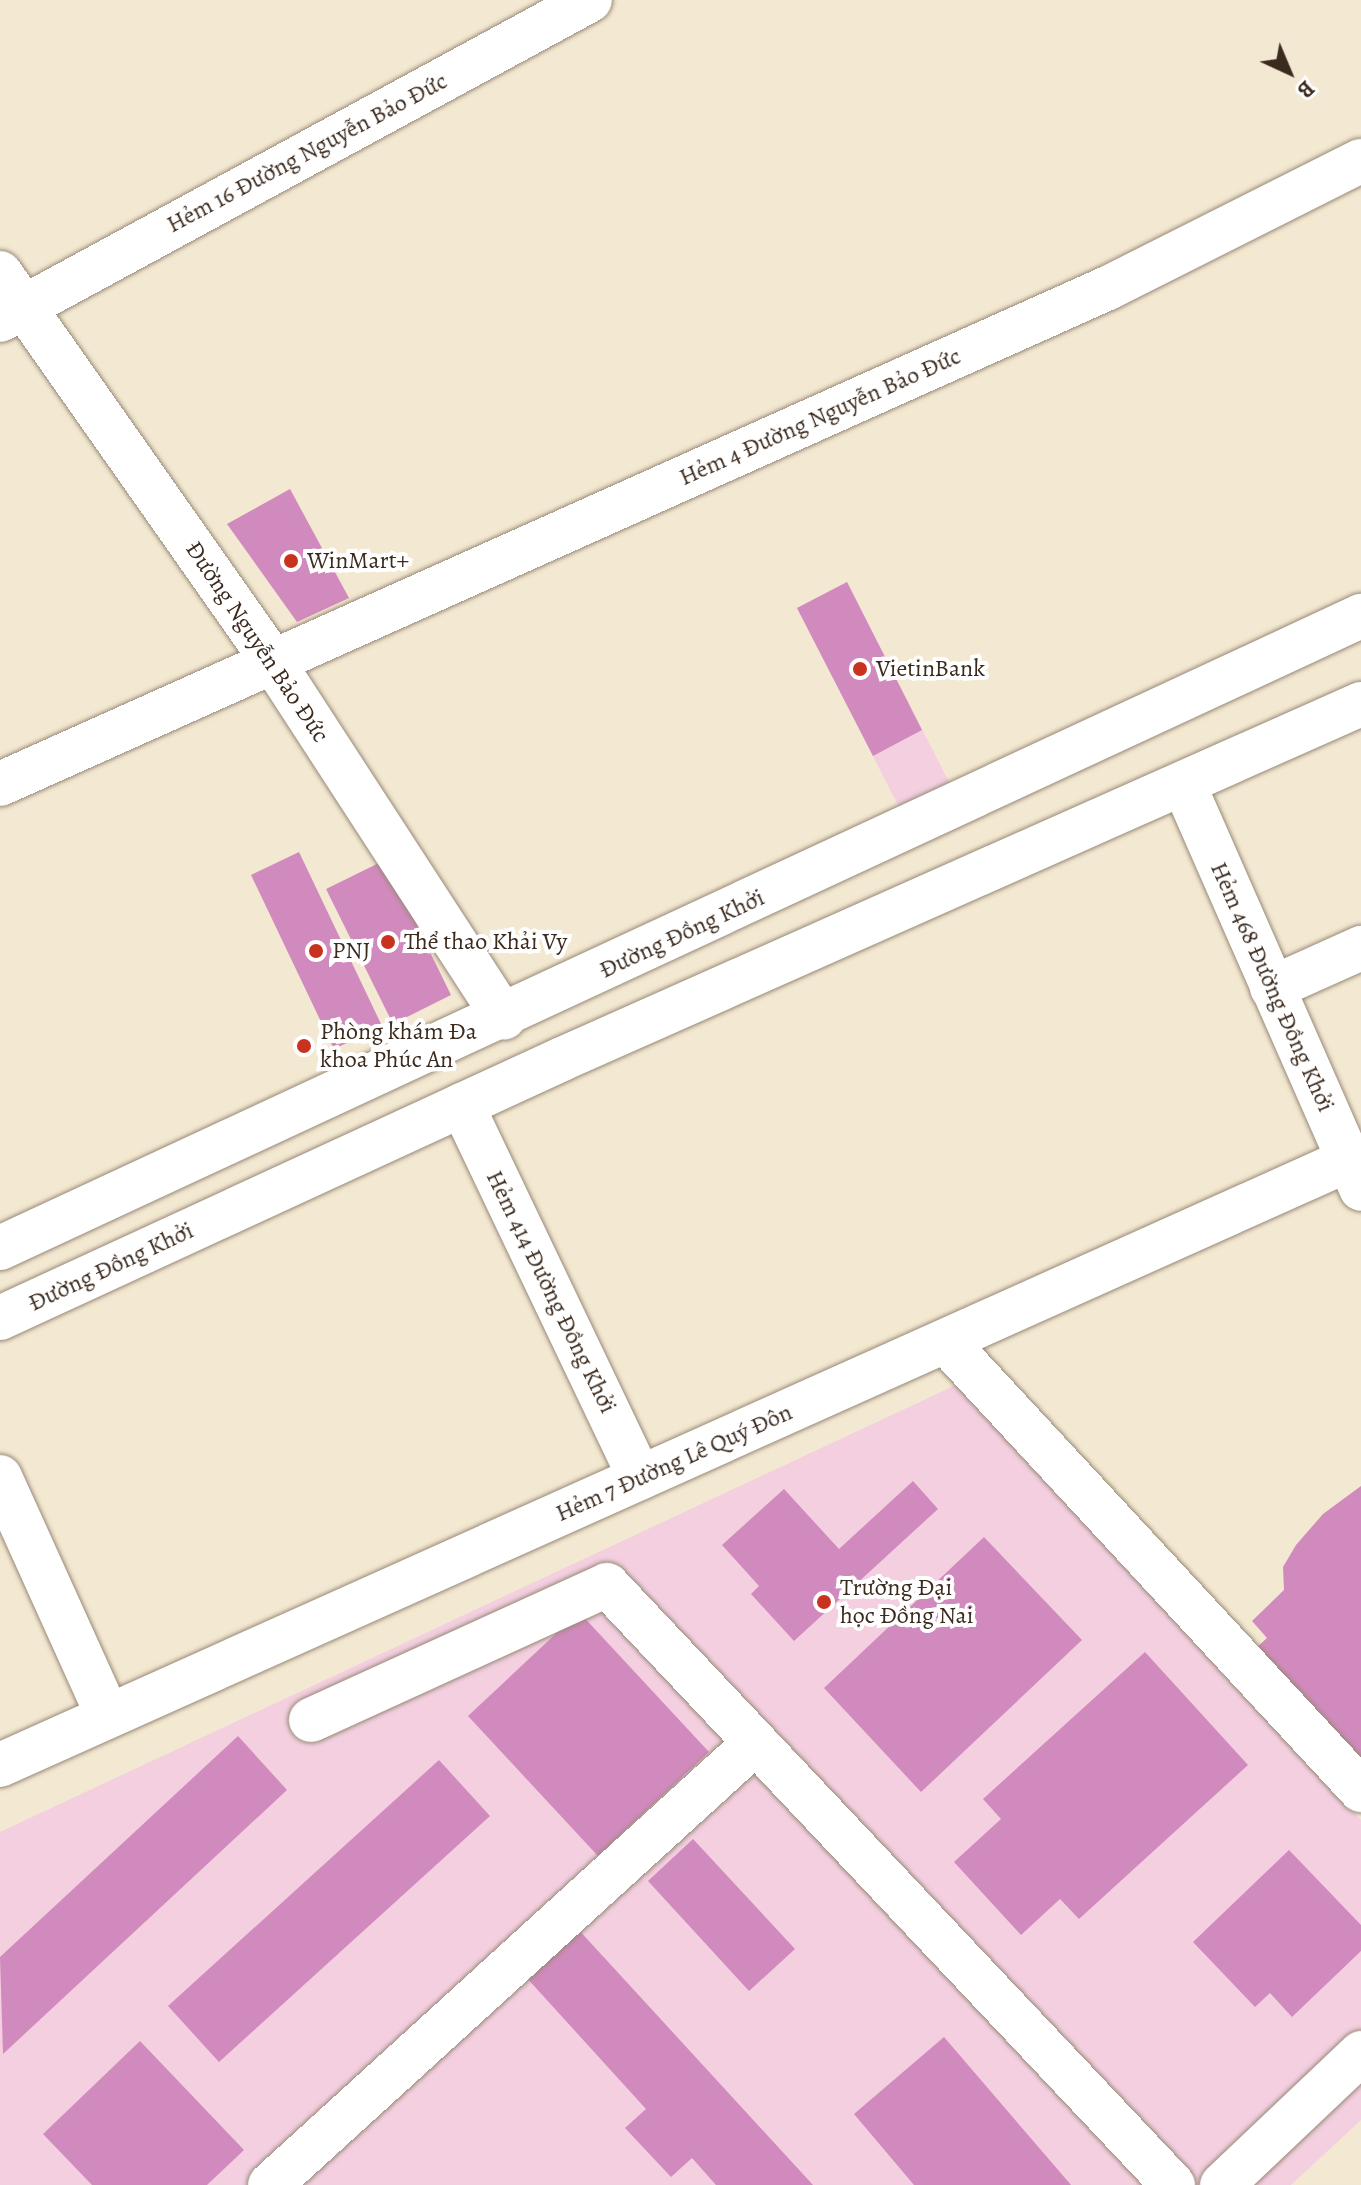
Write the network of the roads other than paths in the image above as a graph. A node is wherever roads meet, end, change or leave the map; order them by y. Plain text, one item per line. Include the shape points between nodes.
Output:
1 (590, 0) edge
2 (1361, 161) edge
3 (8, 300) edge
4 (1361, 616) edge
5 (273, 662) junction
6 (1361, 704) edge
7 (0, 784) edge
8 (1184, 785) junction
9 (1361, 948) edge
10 (1272, 988) junction
11 (504, 1018) junction
12 (537, 1071) junction
13 (462, 1105) junction
14 (1354, 1174) edge
15 (0, 1248) edge
16 (0, 1318) edge
17 (946, 1342) junction
18 (0, 1477) edge
19 (640, 1478) junction
20 (108, 1716) junction
21 (311, 1720) dead end
22 (755, 1743) junction
23 (0, 1765) edge
24 (1361, 1790) edge
25 (1361, 2053) edge
26 (270, 2185) edge
27 (1173, 2185) edge
28 (1222, 2185) edge

1 - 3 street, Hẻm 16 Đường Nguyễn Bảo Đức
2 - 5 street, Hẻm 4 Đường Nguyễn Bảo Đức via 1108,288
3 - 5 street, Đường Nguyễn Bảo Đức
4 - 11 street, Đường Đồng Khởi
5 - 7 street, Hẻm 4 Đường Nguyễn Bảo Đức
5 - 11 street, Đường Nguyễn Bảo Đức
6 - 8 street, Đường Đồng Khởi
8 - 10 street, Hẻm 468 Đường Đồng Khởi
8 - 12 street, Đường Đồng Khởi
9 - 10 street
10 - 14 street, Hẻm 468 Đường Đồng Khởi
11 - 12 street, Đường Nguyễn Bảo Đức
11 - 15 street, Đường Đồng Khởi
12 - 13 street, Đường Đồng Khởi
13 - 16 street, Đường Đồng Khởi
13 - 19 street, Hẻm 414 Đường Đồng Khởi
14 - 17 street, Hẻm 7 Đường Lê Quý Đôn
17 - 19 street, Hẻm 7 Đường Lê Quý Đôn
17 - 24 street
18 - 20 street
19 - 20 street, Hẻm 7 Đường Lê Quý Đôn
20 - 23 street, Hẻm 7 Đường Lê Quý Đôn
21 - 22 street via 607,1585
22 - 26 street
22 - 27 street
25 - 28 street

